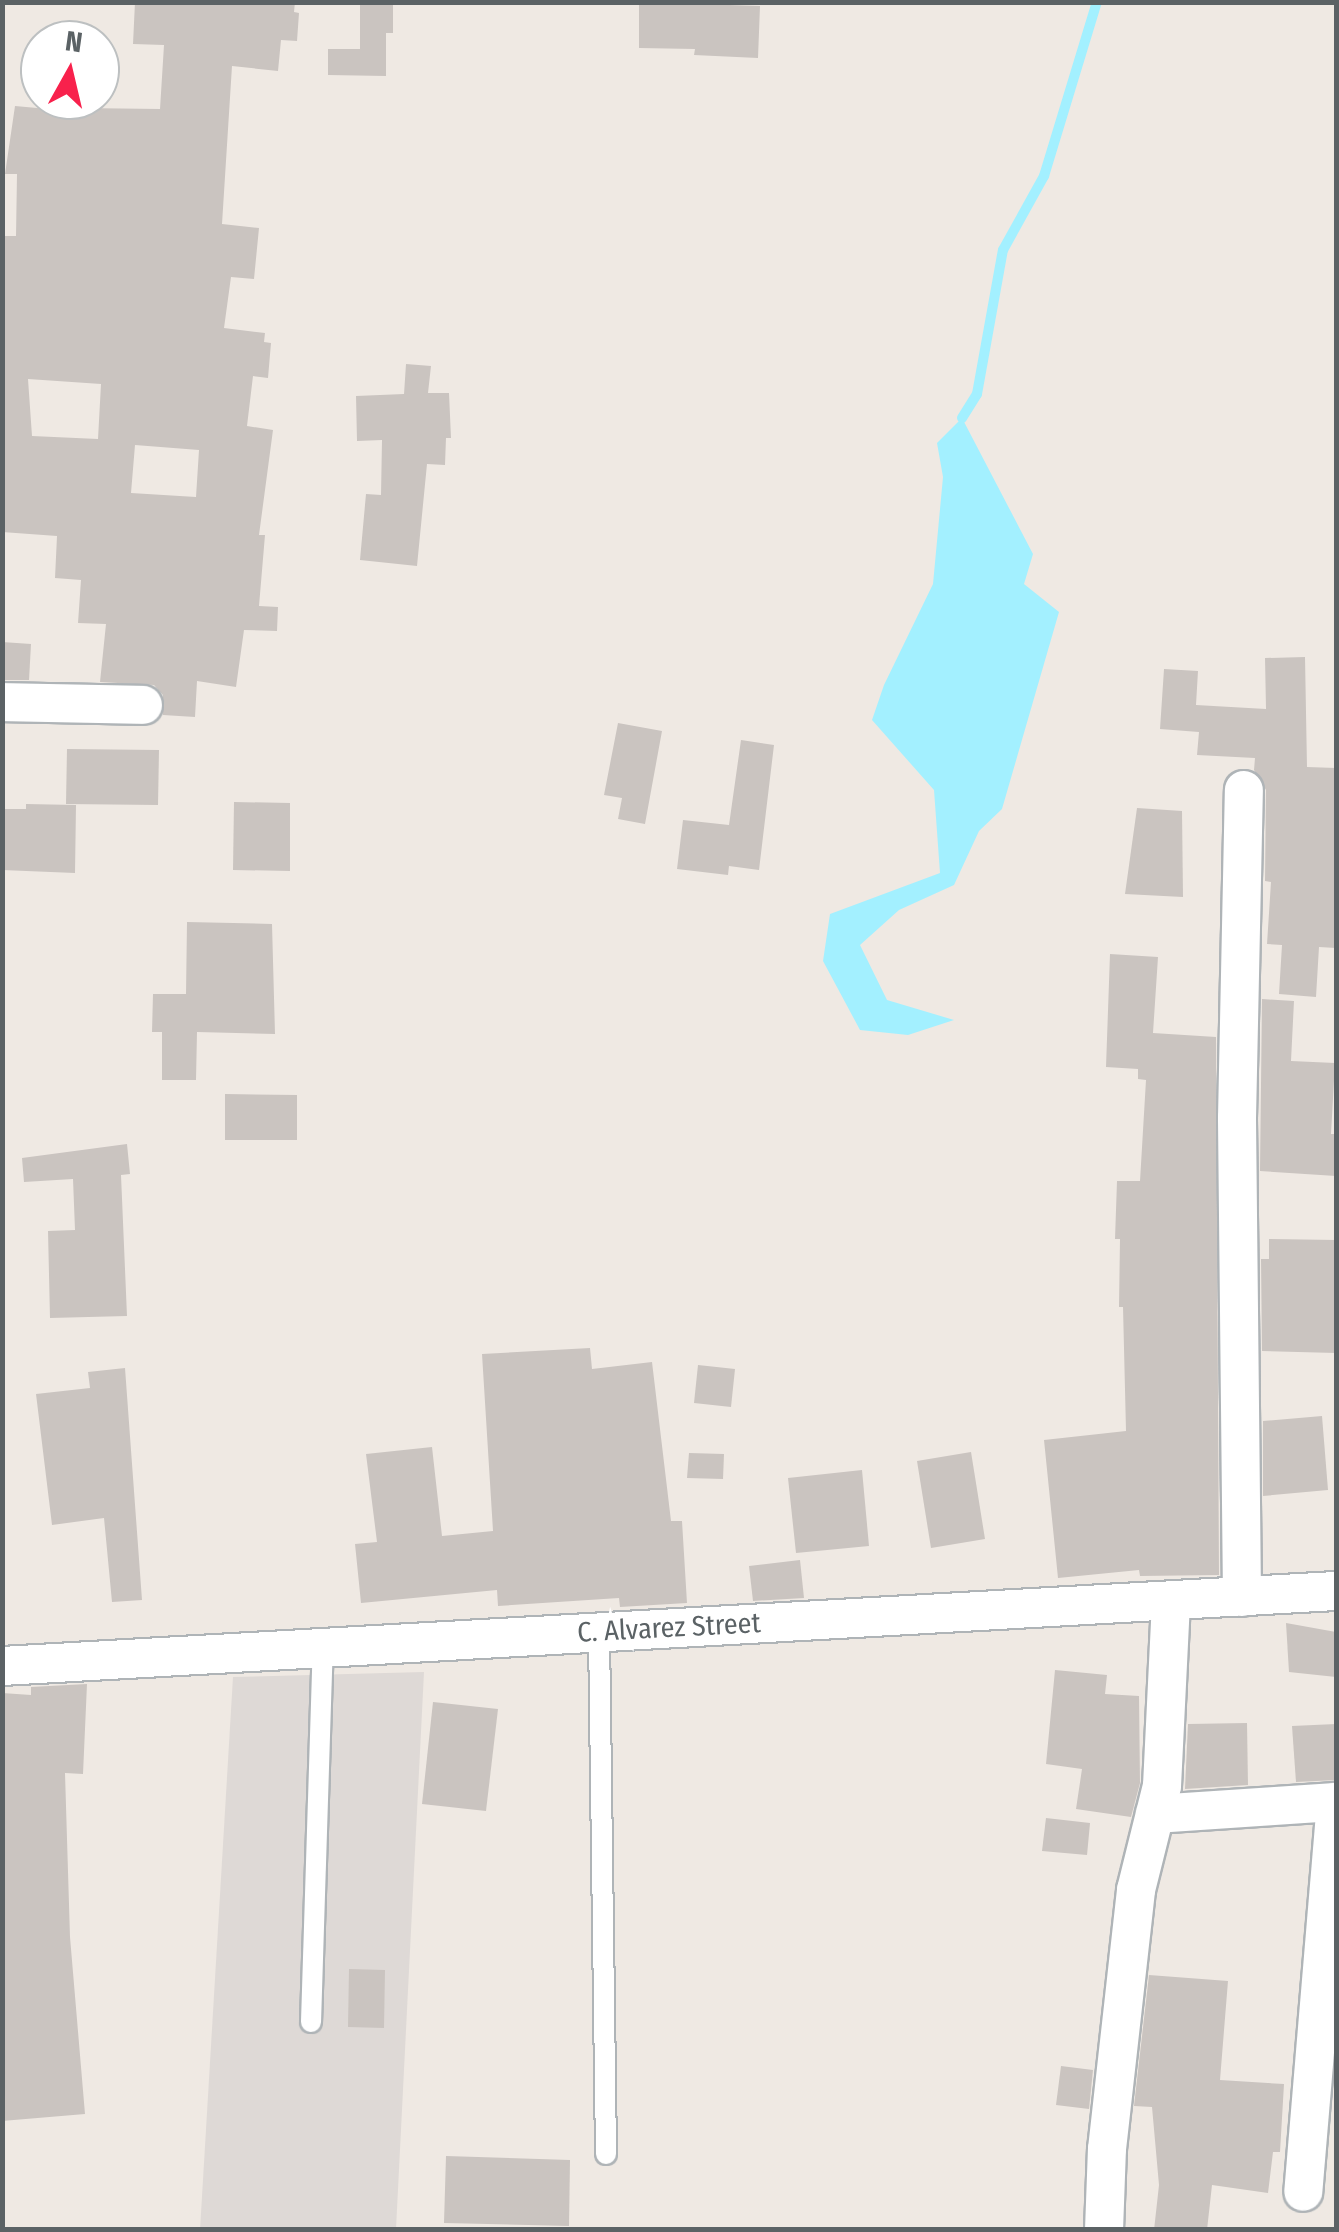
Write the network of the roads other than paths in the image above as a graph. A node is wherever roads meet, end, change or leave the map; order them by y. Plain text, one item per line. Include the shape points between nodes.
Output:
1 (2, 702) edge
2 (143, 705) dead end
3 (1244, 790) dead end
4 (1336, 1591) edge
5 (1242, 1597) junction
6 (1171, 1600) junction
7 (600, 1632) junction
8 (323, 1648) junction
9 (2, 1666) edge
10 (1155, 1814) junction
11 (312, 2022) dead end
12 (606, 2154) dead end
13 (1303, 2192) dead end
14 (1104, 2230) edge

1 - 2 street
3 - 5 street via 1236,1118
4 - 5 street, C. Alvarez Street
5 - 6 street, C. Alvarez Street
6 - 7 street, C. Alvarez Street
6 - 10 street via 1170,1706
7 - 8 street, C. Alvarez Street
7 - 12 lane
8 - 9 street, C. Alvarez Street
8 - 11 lane
10 - 13 street via 1336,1802
10 - 14 street via 1136,1890

